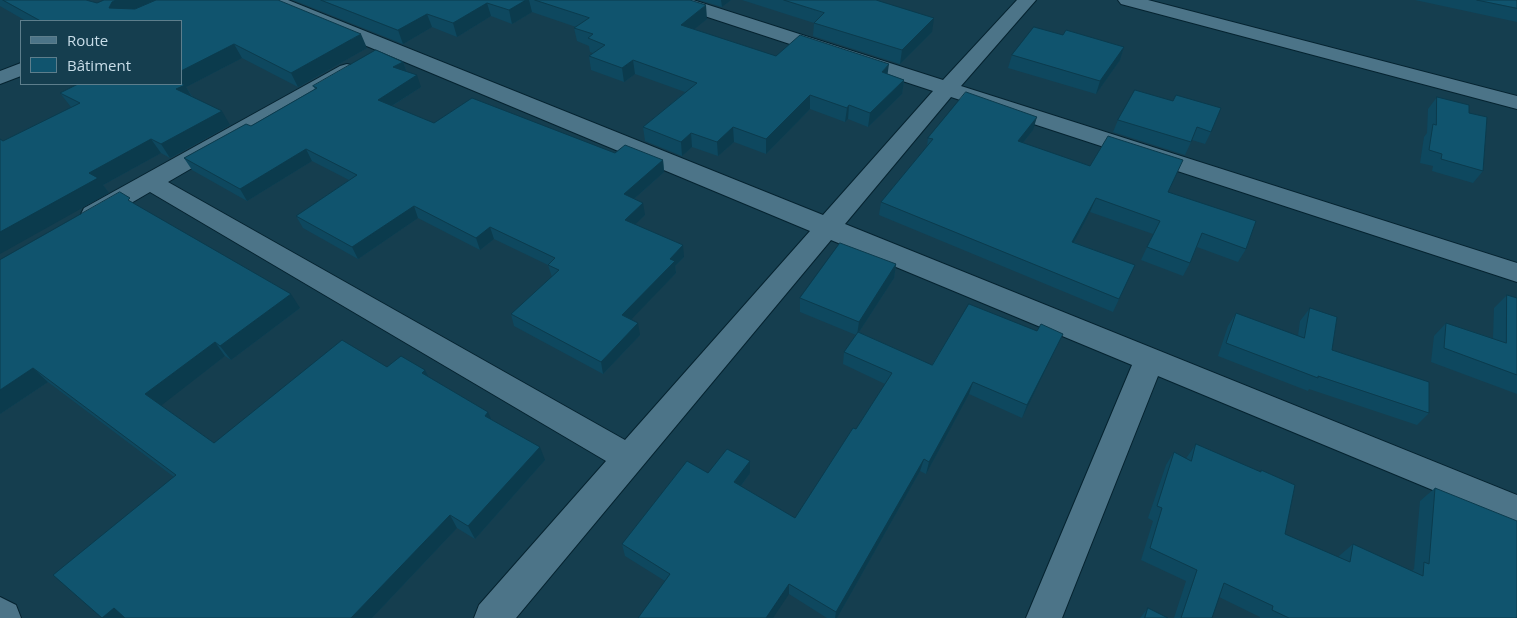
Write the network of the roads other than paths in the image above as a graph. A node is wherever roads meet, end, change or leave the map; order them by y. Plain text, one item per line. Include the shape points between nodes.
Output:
1 (272, 0) edge
2 (674, 0) edge
3 (1027, 0) edge
4 (1127, 0) edge
5 (387, 47) junction
6 (20, 68) edge
7 (0, 78) edge
8 (947, 88) junction
9 (1517, 103) edge
10 (150, 182) junction
11 (75, 225) edge
12 (828, 227) junction
13 (1517, 273) edge
14 (1150, 358) junction
15 (630, 459) junction
16 (1517, 510) edge
17 (0, 614) edge
18 (3, 618) edge
19 (492, 618) edge
20 (1044, 618) edge

1 - 5 street
2 - 8 street
3 - 8 street
4 - 9 street
5 - 10 street
5 - 12 street
6 - 7 street
8 - 12 street
8 - 13 street
10 - 11 street
10 - 15 street
12 - 14 street
12 - 15 street
14 - 16 street
14 - 20 street
15 - 19 street
17 - 18 street

